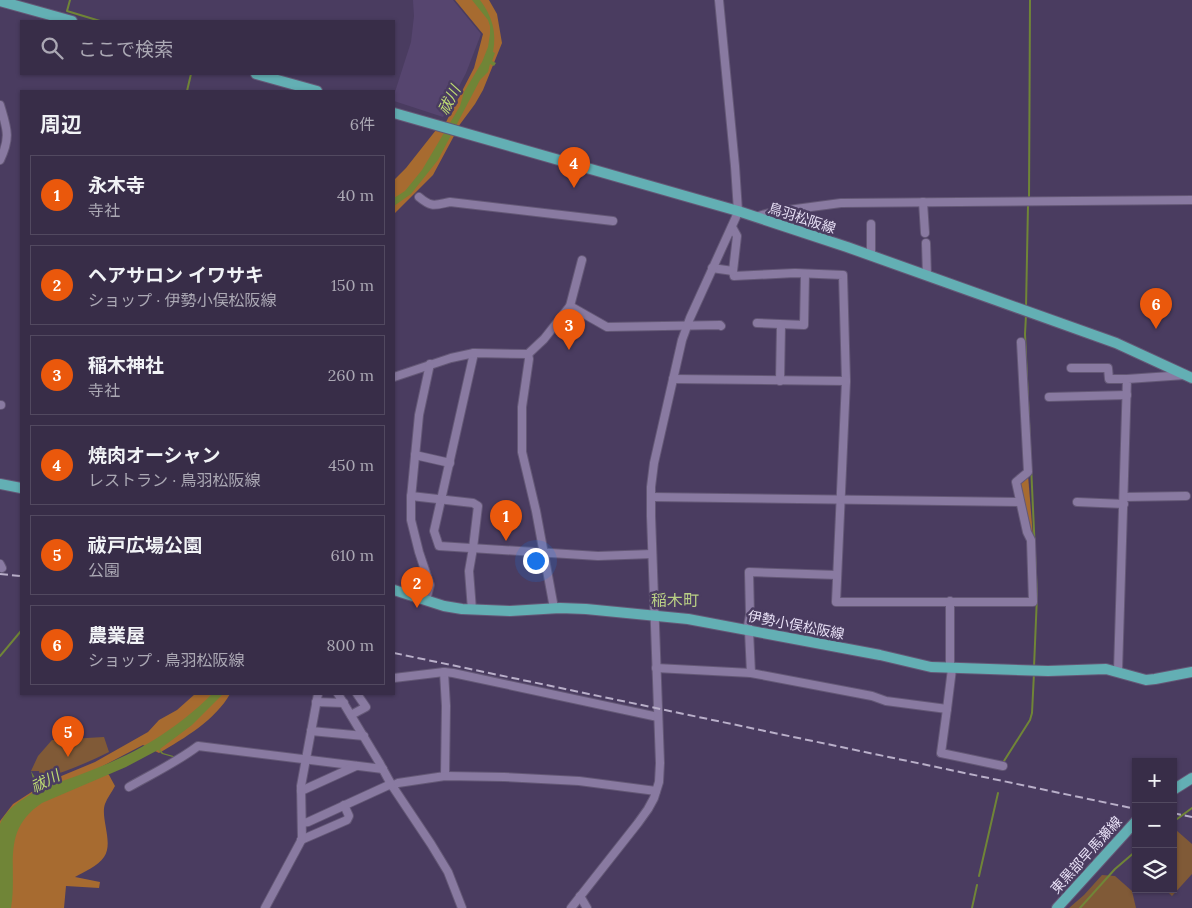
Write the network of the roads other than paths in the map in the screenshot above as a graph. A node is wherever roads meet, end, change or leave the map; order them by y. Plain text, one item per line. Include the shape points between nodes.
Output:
1 (719, 0) edge
2 (0, 1) edge
3 (68, 20) edge
4 (260, 75) edge
5 (313, 90) edge
6 (0, 105) edge
7 (395, 113) edge
8 (0, 160) edge
9 (419, 197) dead end
10 (1192, 200) edge
11 (923, 202) junction
12 (738, 211) junction
13 (755, 217) junction
14 (614, 222) dead end
15 (871, 224) dead end
16 (732, 227) junction
17 (925, 233) dead end
18 (926, 242) dead end
19 (871, 256) junction
20 (582, 260) dead end
21 (712, 268) junction
22 (733, 271) junction
23 (805, 274) junction
24 (927, 276) junction
25 (570, 306) junction
26 (757, 322) dead end
27 (781, 325) junction
28 (687, 326) junction
29 (721, 326) dead end
30 (1021, 342) dead end
31 (474, 354) junction
32 (528, 354) junction
33 (430, 364) junction
34 (1072, 368) dead end
35 (1189, 376) edge
36 (395, 377) edge
37 (673, 379) junction
38 (1127, 379) junction
39 (780, 381) junction
40 (846, 381) junction
41 (1127, 395) junction
42 (1049, 396) dead end
43 (415, 455) junction
44 (450, 463) junction
45 (0, 484) edge
46 (20, 488) edge
47 (411, 496) junction
48 (1186, 496) dead end
49 (650, 497) junction
50 (840, 499) junction
51 (442, 500) junction
52 (1124, 500) junction
53 (1020, 502) junction
54 (1077, 502) dead end
55 (474, 548) junction
56 (544, 554) junction
57 (652, 554) junction
58 (837, 575) junction
59 (395, 590) edge
60 (426, 600) junction
61 (950, 601) junction
62 (554, 608) junction
63 (472, 610) junction
64 (655, 615) junction
65 (748, 631) junction
66 (656, 668) junction
67 (951, 669) junction
68 (1118, 671) junction
69 (444, 672) junction
70 (1192, 672) edge
71 (752, 673) junction
72 (395, 678) edge
73 (339, 695) edge
74 (358, 695) edge
75 (317, 698) edge
76 (344, 703) junction
77 (947, 709) junction
78 (351, 715) junction
79 (658, 717) junction
80 (311, 731) junction
81 (364, 736) junction
82 (305, 759) junction
83 (356, 766) junction
84 (1003, 766) dead end
85 (383, 769) junction
86 (445, 776) junction
87 (1192, 778) edge
88 (392, 785) junction
89 (129, 787) dead end
90 (1177, 787) edge
91 (301, 791) junction
92 (656, 791) junction
93 (344, 805) junction
94 (302, 823) junction
95 (1132, 825) edge
96 (301, 840) junction
97 (580, 896) junction
98 (265, 908) edge
99 (462, 908) edge
100 (571, 908) edge
101 (587, 908) edge
102 (1057, 908) edge

1 - 12 street
2 - 3 main road
4 - 5 main road
6 - 8 street via 8,138
7 - 12 main road, 鳥羽松阪線
9 - 14 street via 433,206 450,202
10 - 11 street
11 - 13 street via 841,203
11 - 17 street
12 - 13 main road, 鳥羽松阪線
12 - 16 street
13 - 19 main road, 鳥羽松阪線
15 - 19 street
16 - 21 street
16 - 22 street via 736,236
18 - 24 street
19 - 24 main road, 鳥羽松阪線
20 - 25 street
21 - 22 street
21 - 28 street
22 - 23 street via 734,276
23 - 27 street via 804,325
23 - 40 street via 843,275
24 - 35 main road, 鳥羽松阪線 via 1116,343
25 - 28 street via 607,327
25 - 32 street
26 - 27 street
27 - 39 street
28 - 29 street
28 - 37 street
30 - 53 street via 1028,472 1016,482
31 - 32 street
31 - 33 street
31 - 44 street
32 - 56 street via 522,407 522,452
33 - 36 street
33 - 43 street via 419,414
34 - 38 street via 1108,368 1109,379
35 - 38 street
37 - 39 street
37 - 49 street via 654,463
38 - 41 street
39 - 40 street
40 - 50 street
41 - 42 street
41 - 52 street
43 - 44 street
43 - 47 street
44 - 51 street
45 - 46 main road
47 - 51 street
47 - 60 street via 411,520 430,586
48 - 52 street
49 - 50 street
49 - 57 street
50 - 53 street
50 - 58 street
51 - 55 street via 477,504
51 - 55 street via 434,531 439,546
52 - 54 street
52 - 68 street
53 - 61 street via 1026,532 1031,540 1033,602
55 - 56 street
55 - 63 street via 468,571
56 - 57 street
56 - 62 street
57 - 64 street
58 - 61 street via 836,602
58 - 65 street via 749,572
59 - 60 main road, 伊勢小俣松阪線
60 - 63 main road, 伊勢小俣松阪線
61 - 67 street
62 - 63 main road, 伊勢小俣松阪線
62 - 64 main road, 伊勢小俣松阪線
64 - 65 main road, 伊勢小俣松阪線
64 - 66 street
65 - 67 main road, 伊勢小俣松阪線
65 - 71 street
66 - 71 street
66 - 79 street
67 - 68 main road, 伊勢小俣松阪線 via 1048,671 1098,668
67 - 77 street
68 - 70 main road, 伊勢小俣松阪線 via 1151,680
69 - 72 street
69 - 79 street
69 - 86 street
71 - 77 street via 886,701
73 - 76 street
74 - 78 street via 366,707
75 - 76 street
75 - 80 street
76 - 78 street
77 - 84 street via 941,753
78 - 81 street
79 - 92 street via 660,775
80 - 81 street
80 - 82 street
81 - 85 street
82 - 83 street
82 - 89 street via 198,746
82 - 91 street
83 - 85 street
83 - 91 street
85 - 88 street
86 - 88 street
86 - 92 street via 579,781
87 - 90 main road
88 - 93 street
88 - 99 street via 448,872
91 - 94 street
92 - 97 street via 638,823
93 - 94 street
93 - 96 street via 349,816 347,820
94 - 96 street
95 - 102 main road, 東黒部早馬瀬線
96 - 98 street
97 - 100 street
97 - 101 street

